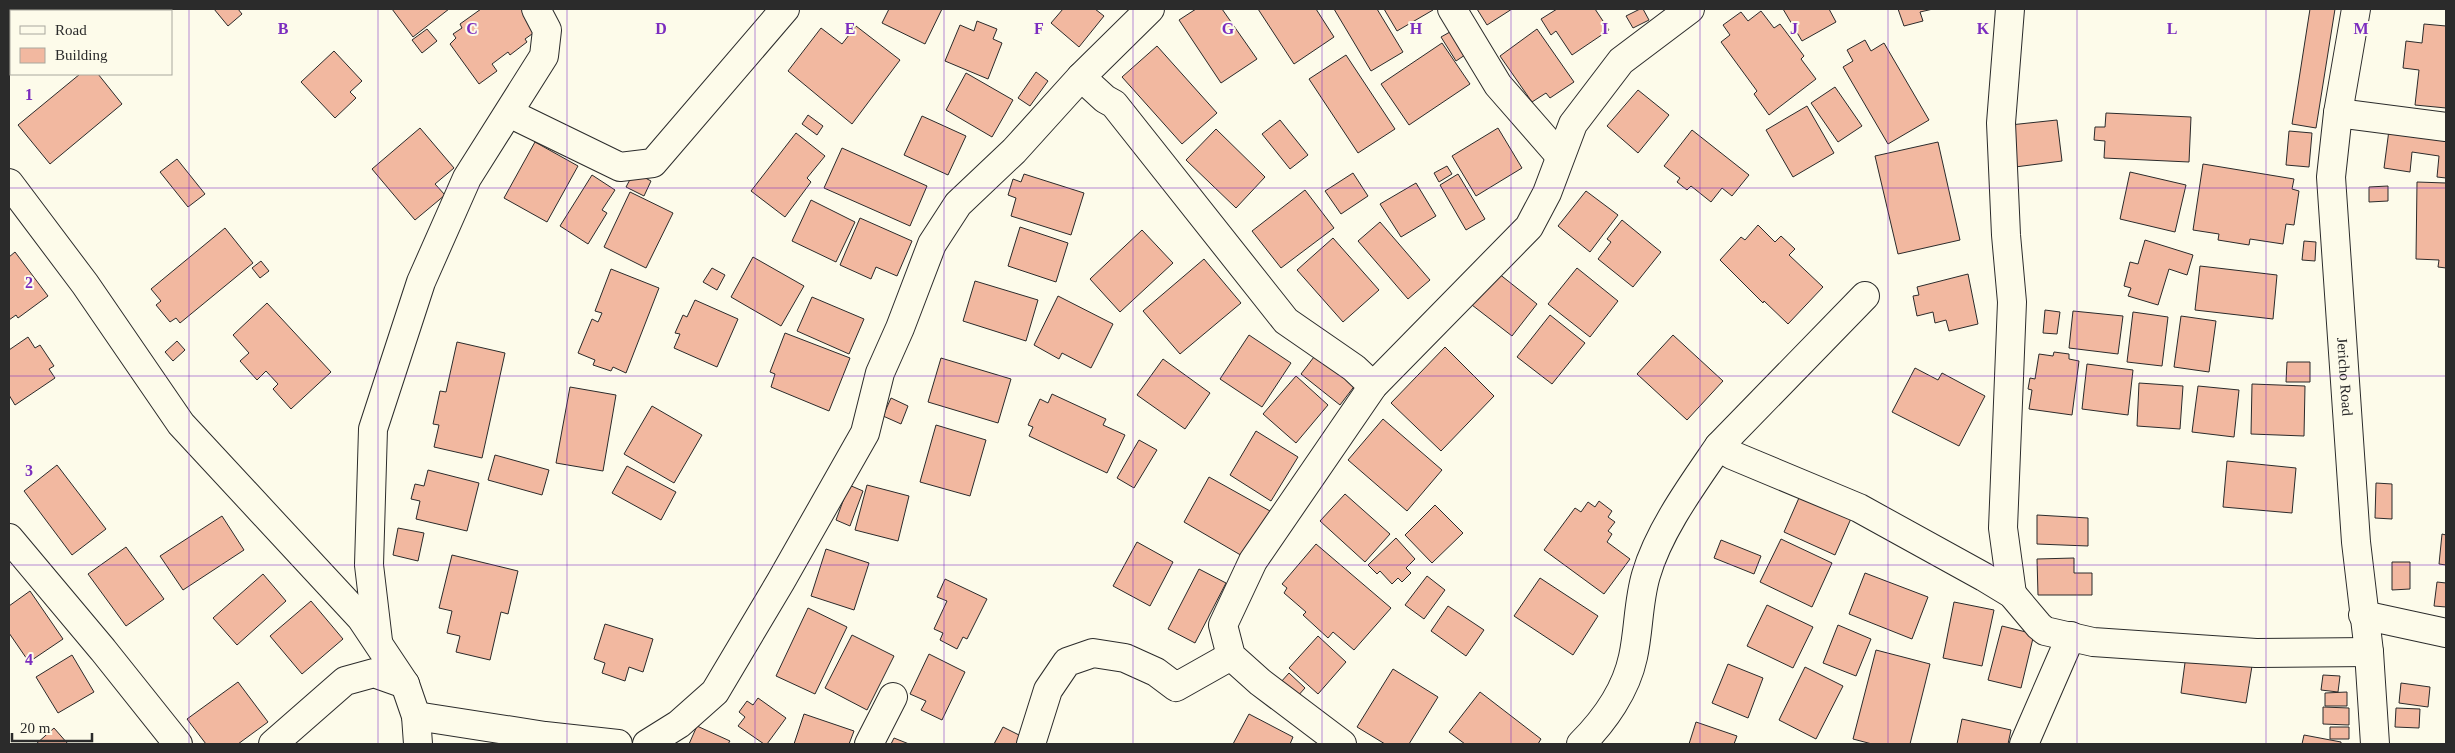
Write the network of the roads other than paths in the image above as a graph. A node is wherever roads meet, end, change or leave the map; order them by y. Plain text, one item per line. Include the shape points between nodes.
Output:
1 (536, 9) edge
2 (785, 9) edge
3 (1150, 9) edge
4 (1452, 9) edge
5 (1690, 9) edge
6 (2010, 9) edge
7 (2356, 9) edge
8 (1081, 77) junction
9 (509, 113) junction
10 (2338, 113) junction
11 (2446, 127) edge
12 (1560, 156) junction
13 (9, 183) edge
14 (1865, 296) dead end
15 (1373, 386) junction
16 (1719, 446) junction
17 (9, 538) edge
18 (2012, 594) junction
19 (2363, 614) junction
20 (2446, 633) edge
21 (2071, 636) junction
22 (378, 645) junction
23 (2369, 652) junction
24 (1231, 656) junction
25 (405, 684) junction
26 (893, 697) dead end
27 (416, 716) junction
28 (178, 744) edge
29 (273, 744) edge
30 (418, 744) edge
31 (618, 744) edge
32 (647, 744) edge
33 (869, 744) edge
34 (1031, 744) edge
35 (1342, 744) edge
36 (1581, 744) edge
37 (2024, 744) edge
38 (2375, 744) edge

1 - 9 street via 547,30 544,56
2 - 9 street via 653,163 620,167
3 - 8 street
4 - 12 street via 1498,85
5 - 12 street via 1621,61 1573,124
6 - 18 street via 2001,123 2012,302 2003,528
7 - 10 street, Jericho Road
8 - 15 street via 1114,104 1286,321 1354,368
8 - 32 street via 1014,151 958,204 932,244 880,373 865,433 781,581 715,692 679,724
9 - 22 street via 468,178 421,282 373,429 369,566
10 - 11 street
10 - 19 street, Jericho Road via 2331,177
12 - 15 street via 1530,227
13 - 22 street via 85,284 181,424 361,618
14 - 16 street
15 - 24 street via 1253,561 1223,625
16 - 18 street via 1732,455 1859,508
16 - 36 street via 1693,483 1654,552 1640,599 1633,657 1627,676 1598,727
17 - 28 street
18 - 21 street via 2039,626
19 - 20 street
19 - 23 street, Jericho Road
21 - 23 street via 2093,642 2256,653
21 - 37 street
22 - 25 street
23 - 38 street, Jericho Road
24 - 34 street via 1176,687 1156,672 1125,658 1093,653 1067,662 1048,690
24 - 35 street
25 - 27 street
25 - 29 street via 374,674 346,681
26 - 33 street
27 - 30 street
27 - 31 street

